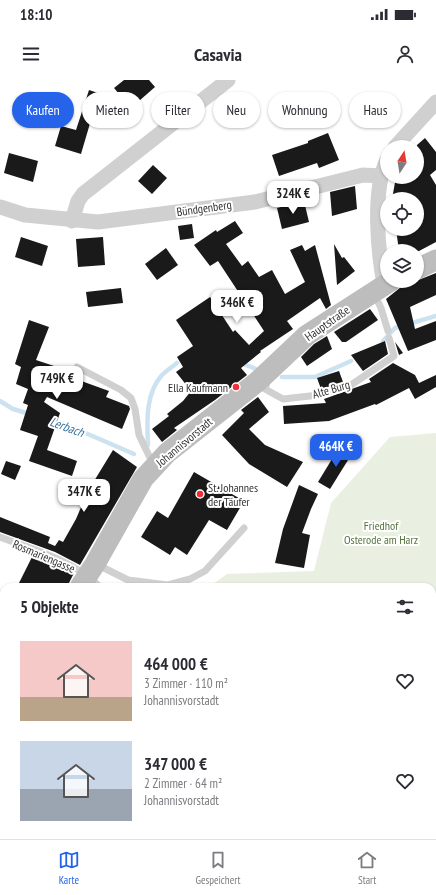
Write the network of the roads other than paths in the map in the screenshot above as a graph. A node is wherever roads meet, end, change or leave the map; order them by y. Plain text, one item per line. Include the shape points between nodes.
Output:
1 (228, 80) edge
2 (436, 102) edge
3 (401, 140) edge
4 (380, 176) edge
5 (380, 182) edge
6 (0, 207) edge
7 (72, 221) junction
8 (380, 244) edge
9 (436, 260) edge
10 (424, 266) edge
11 (380, 288) edge
12 (383, 288) edge
13 (77, 367) dead end
14 (270, 370) junction
15 (154, 466) junction
16 (244, 528) dead end
17 (0, 537) edge
18 (91, 578) edge
19 (152, 583) edge
20 (175, 583) edge

1 - 7 street via 84,194 78,201
2 - 3 street
4 - 7 street, Bündgenberg via 363,175 255,202 98,222
5 - 8 street via 377,200
6 - 7 street, Bündgenberg via 25,215
9 - 10 street
11 - 14 street, Hauptstraße via 307,334
12 - 14 lane, Alte Burg via 381,308 394,356 351,385 319,395 283,399 265,390
13 - 15 lane via 131,398 139,436
14 - 15 street, Johannisvorstadt
15 - 18 street, Johannisvorstadt via 143,479
16 - 20 lane, Rosmariengasse via 205,571
17 - 18 lane, Rosmariengasse via 49,556
18 - 19 lane, Rosmariengasse

